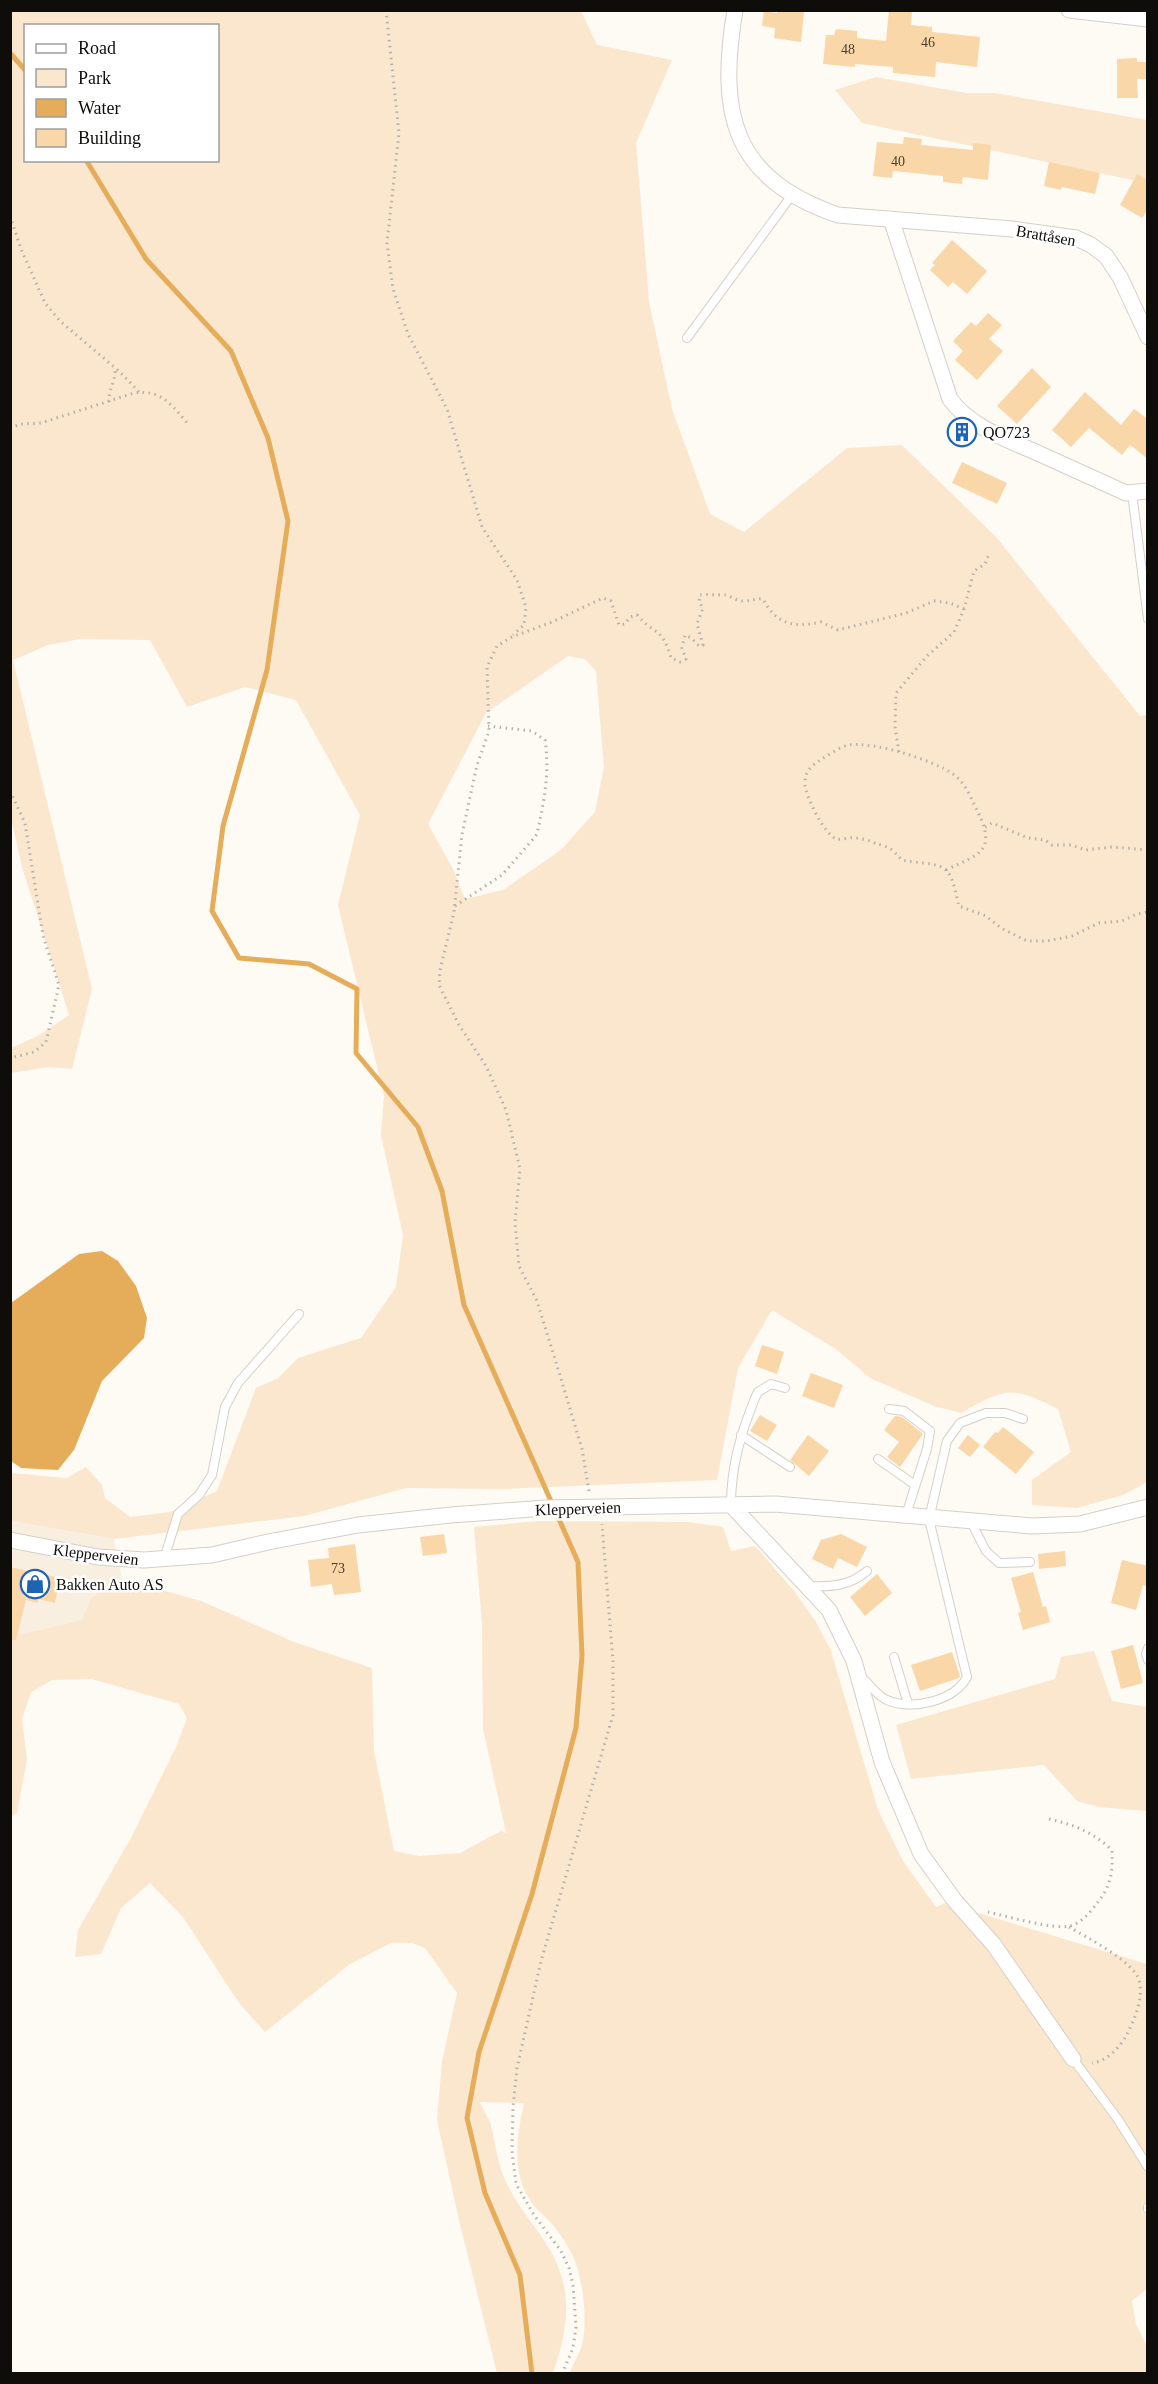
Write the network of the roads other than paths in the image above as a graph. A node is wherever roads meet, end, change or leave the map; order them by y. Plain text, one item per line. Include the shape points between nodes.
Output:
1 (735, 10) edge
2 (1069, 10) edge
3 (1148, 19) edge
4 (792, 195) junction
5 (891, 219) junction
6 (687, 338) dead end
7 (1148, 338) edge
8 (1140, 492) edge
9 (1148, 619) edge
10 (299, 1314) dead end
11 (785, 1388) dead end
12 (890, 1408) dead end
13 (1023, 1419) dead end
14 (741, 1435) junction
15 (878, 1458) dead end
16 (790, 1467) dead end
17 (915, 1485) junction
18 (731, 1505) junction
19 (1148, 1506) edge
20 (906, 1517) junction
21 (929, 1519) junction
22 (971, 1522) junction
23 (10, 1540) edge
24 (164, 1559) junction
25 (1030, 1562) dead end
26 (867, 1571) dead end
27 (808, 1587) junction
28 (1148, 1648) edge
29 (894, 1657) dead end
30 (1148, 1660) edge
31 (859, 1675) junction
32 (908, 1704) junction
33 (1073, 2059) joint
34 (1148, 2167) edge

1 - 4 street, Brattåsen via 727,83 731,113 757,166
2 - 3 street
4 - 5 street, Brattåsen via 837,215
4 - 6 lane
5 - 7 street, Brattåsen via 1076,238 1106,256
5 - 8 street via 950,399 962,414 996,434 1126,493
8 - 9 lane
10 - 24 lane via 230,1396 212,1475 178,1514
11 - 14 lane via 771,1384 758,1392
12 - 17 lane via 904,1411 930,1431
13 - 21 lane via 1005,1413 986,1413 960,1423 947,1441
14 - 16 lane
14 - 18 lane via 731,1481
15 - 17 lane
17 - 20 lane
18 - 20 street, Klepperveien via 806,1506
18 - 24 street, Klepperveien via 546,1508 451,1515 358,1525 212,1555
18 - 27 street
19 - 22 street, Klepperveien via 1080,1524
20 - 21 street, Klepperveien
21 - 22 street, Klepperveien
21 - 32 lane via 967,1677 957,1690 943,1697
22 - 25 lane via 986,1551 999,1563
23 - 24 street, Klepperveien via 98,1557
26 - 27 lane via 847,1583
27 - 31 street via 828,1610
28 - 30 lane
29 - 32 lane
31 - 32 lane via 885,1700
31 - 33 street via 882,1762 921,1854 994,1945
33 - 34 lane

